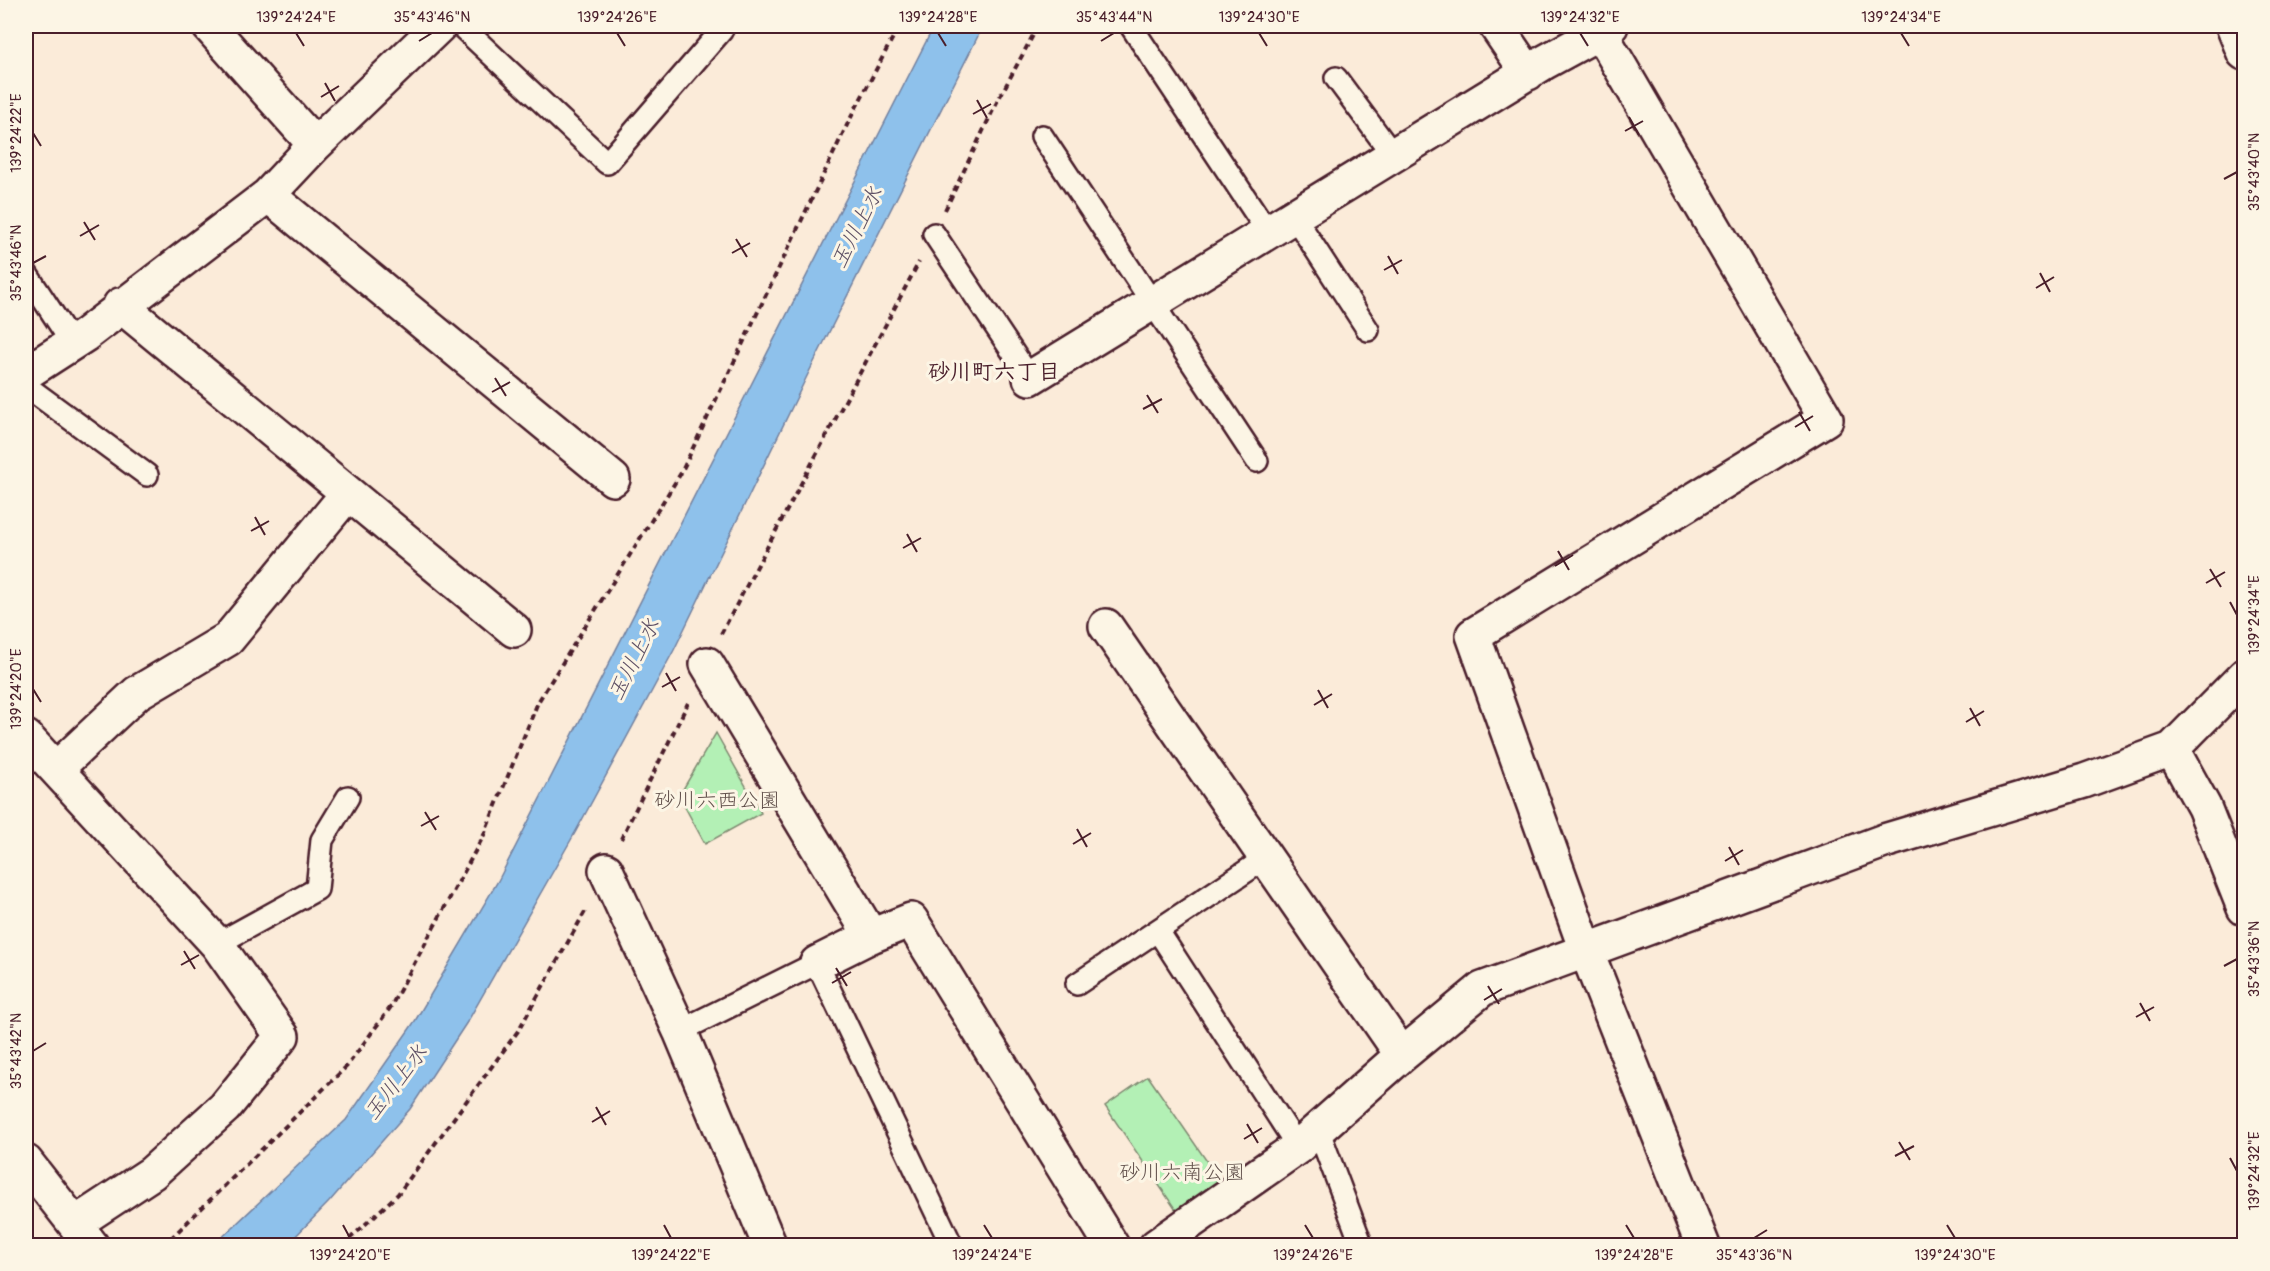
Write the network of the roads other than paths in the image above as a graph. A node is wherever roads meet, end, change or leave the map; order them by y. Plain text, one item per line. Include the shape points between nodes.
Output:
1 (209, 26) edge
2 (439, 26) edge
3 (461, 26) edge
4 (717, 26) edge
5 (1131, 26) edge
6 (1496, 26) edge
7 (2233, 26) edge
8 (1605, 28) edge
9 (2244, 53) edge
10 (1528, 73) junction
11 (1336, 78) dead end
12 (1042, 136) dead end
13 (315, 145) junction
14 (1393, 155) junction
15 (268, 195) junction
16 (1281, 224) junction
17 (934, 234) road end
18 (26, 273) edge
19 (1152, 303) junction
20 (120, 305) junction
21 (1368, 330) dead end
22 (72, 343) junction
23 (26, 373) edge
24 (1030, 378) joint
25 (26, 386) edge
26 (1257, 461) dead end
27 (147, 475) dead end
28 (613, 479) dead end
29 (348, 493) junction
30 (1106, 626) dead end
31 (514, 630) dead end
32 (707, 664) road end
33 (2244, 676) edge
34 (26, 737) edge
35 (2172, 749) junction
36 (56, 769) junction
37 (348, 797) dead end
38 (1266, 858) junction
39 (606, 870) road end
40 (2244, 908) edge
41 (1158, 931) junction
42 (871, 936) junction
43 (217, 944) junction
44 (1586, 950) junction
45 (818, 963) junction
46 (1077, 984) dead end
47 (680, 1031) junction
48 (1402, 1054) junction
49 (1308, 1138) junction
50 (26, 1162) edge
51 (84, 1234) edge
52 (770, 1245) edge
53 (952, 1245) edge
54 (1112, 1245) edge
55 (1156, 1245) edge
56 (1362, 1245) edge
57 (1703, 1245) edge

1 - 13 street
2 - 13 street
3 - 4 lane via 607,163 722,30
5 - 16 lane
6 - 10 street
7 - 9 street
8 - 10 street
8 - 44 street via 1826,419 1473,635
10 - 14 street
11 - 14 lane
12 - 19 lane
13 - 15 street
14 - 16 street
15 - 20 street
15 - 28 street
16 - 19 street
16 - 21 lane
17 - 24 lane
18 - 22 lane
19 - 24 street
19 - 26 lane
20 - 22 street
20 - 29 street
22 - 23 street
25 - 27 lane
29 - 31 street
29 - 36 street via 228,639 137,693
30 - 38 street
32 - 42 street
33 - 35 street
34 - 36 street
35 - 40 street via 2204,807
35 - 44 street via 2084,781 1884,841
36 - 43 street
37 - 43 lane via 322,840 317,889
38 - 41 lane
38 - 48 street
39 - 47 street
41 - 46 lane
41 - 49 lane
42 - 45 street
42 - 54 street via 911,920
43 - 51 street via 282,1036 217,1114
44 - 48 street via 1482,989
44 - 57 street
45 - 47 lane
45 - 53 lane
47 - 52 street
48 - 49 street
49 - 55 street
49 - 56 lane
50 - 51 street

